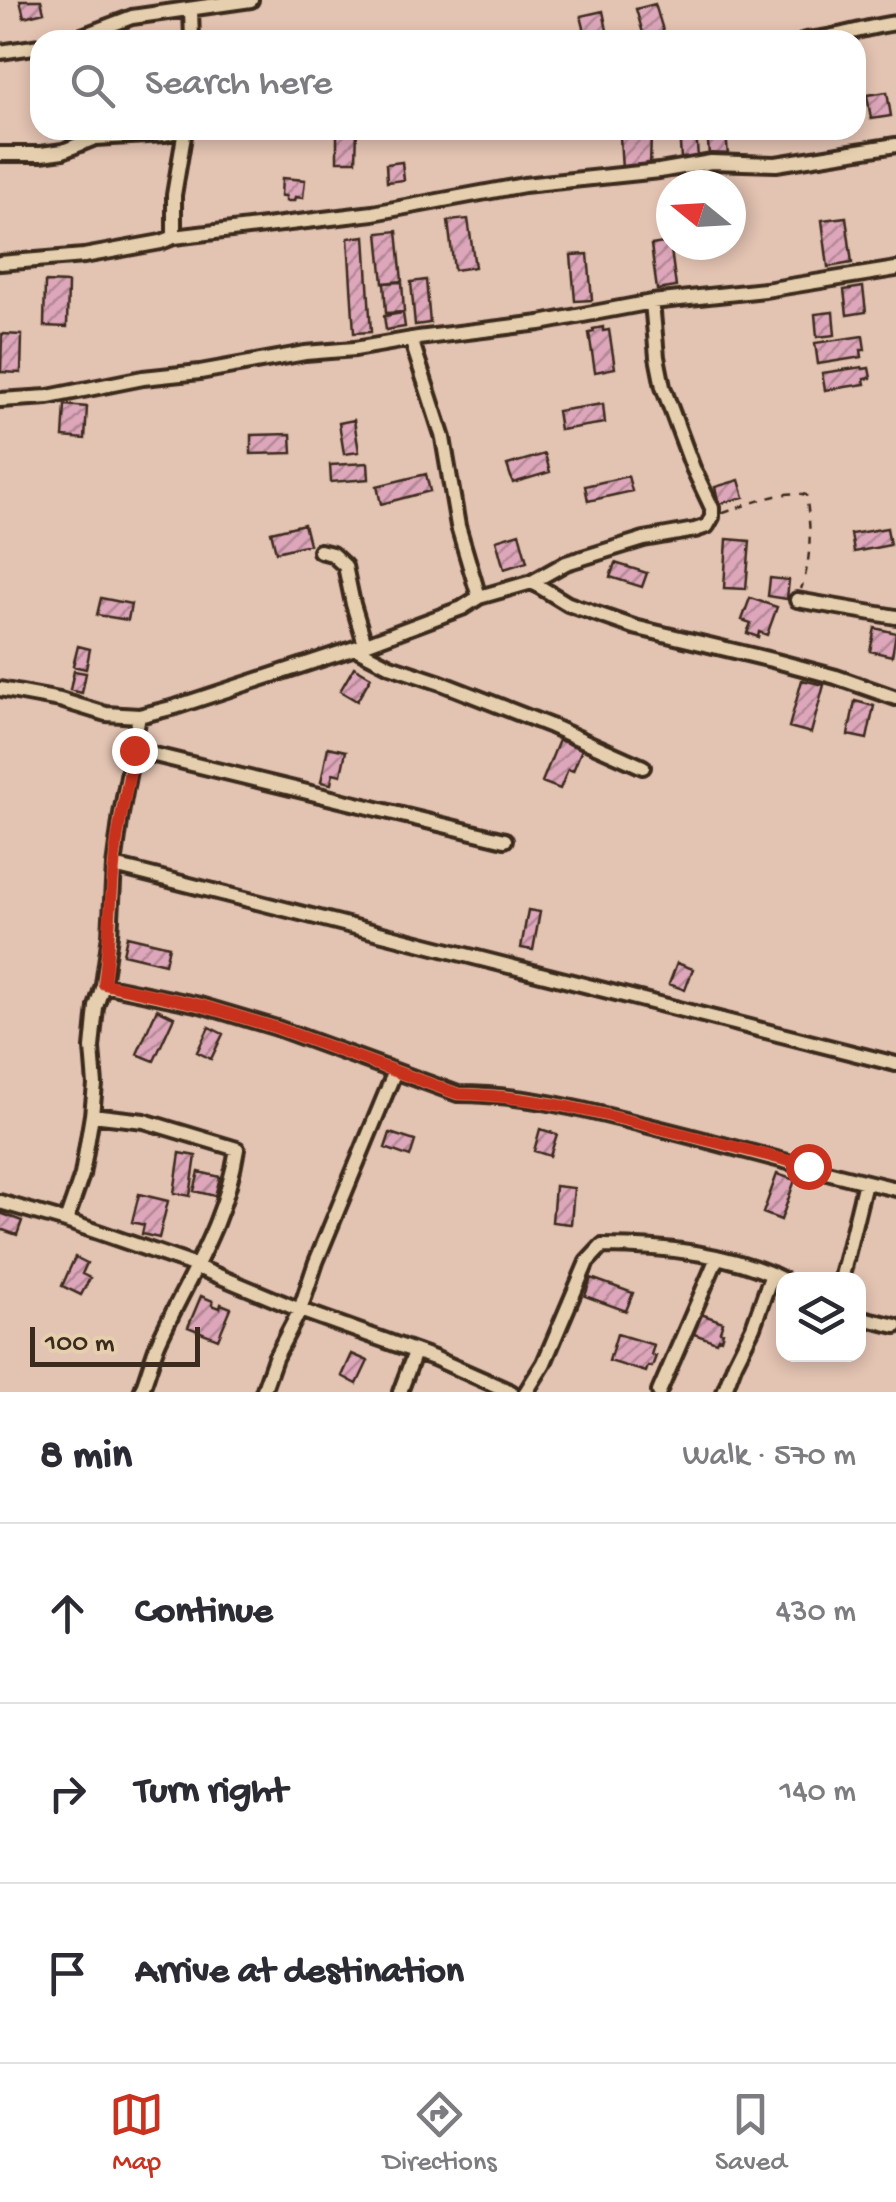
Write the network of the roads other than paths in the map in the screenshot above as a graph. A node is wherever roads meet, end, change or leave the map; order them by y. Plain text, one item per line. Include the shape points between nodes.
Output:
1 (251, 0) edge
2 (191, 10) junction
3 (896, 23) edge
4 (99, 30) edge
5 (192, 30) edge
6 (861, 30) edge
7 (30, 48) edge
8 (0, 52) edge
9 (90, 140) edge
10 (182, 140) edge
11 (896, 145) edge
12 (0, 154) edge
13 (174, 236) junction
14 (0, 264) edge
15 (896, 269) edge
16 (652, 302) junction
17 (411, 339) junction
18 (0, 400) edge
19 (320, 551) dead end
20 (532, 582) junction
21 (478, 597) junction
22 (797, 600) road end
23 (896, 617) edge
24 (360, 646) junction
25 (0, 689) edge
26 (896, 698) edge
27 (139, 716) junction
28 (134, 750) junction
29 (643, 767) dead end
30 (505, 840) dead end
31 (114, 866) junction
32 (104, 984) junction
33 (896, 1064) edge
34 (395, 1072) junction
35 (92, 1114) junction
36 (865, 1182) junction
37 (896, 1189) edge
38 (0, 1202) edge
39 (66, 1222) junction
40 (717, 1258) junction
41 (197, 1268) junction
42 (843, 1272) edge
43 (776, 1276) edge
44 (776, 1281) edge
45 (300, 1310) junction
46 (866, 1319) edge
47 (896, 1326) edge
48 (416, 1352) junction
49 (142, 1392) edge
50 (263, 1392) edge
51 (400, 1392) edge
52 (511, 1392) edge
53 (526, 1392) edge
54 (659, 1392) edge
55 (724, 1392) edge

1 - 2 street
2 - 4 street
2 - 5 street
3 - 6 street
7 - 8 street
9 - 12 street via 63,151
10 - 13 street
11 - 13 street via 776,164 711,162 524,185 374,213
13 - 14 street via 84,256
15 - 16 street
16 - 17 street
16 - 20 street via 663,387 712,516 707,526 566,563
17 - 18 street
17 - 21 street via 443,438
19 - 24 street via 345,566
20 - 21 street
20 - 26 street via 568,604 634,627 776,660
21 - 24 street
22 - 23 street
24 - 27 street
24 - 29 street via 390,666
25 - 27 street
27 - 28 street
28 - 30 street
28 - 31 street
31 - 32 street
31 - 33 street
32 - 34 street via 277,1028
32 - 35 street via 92,1048
34 - 36 street via 458,1094 610,1116
34 - 45 street
35 - 39 street
35 - 41 street via 237,1149
36 - 37 street
36 - 42 street
38 - 39 street
39 - 41 street
40 - 43 street
40 - 53 street via 602,1246 587,1262
40 - 54 street
41 - 45 street
41 - 49 street via 157,1345
44 - 55 street
45 - 48 street
45 - 50 street
46 - 47 street
48 - 51 street
48 - 52 street

